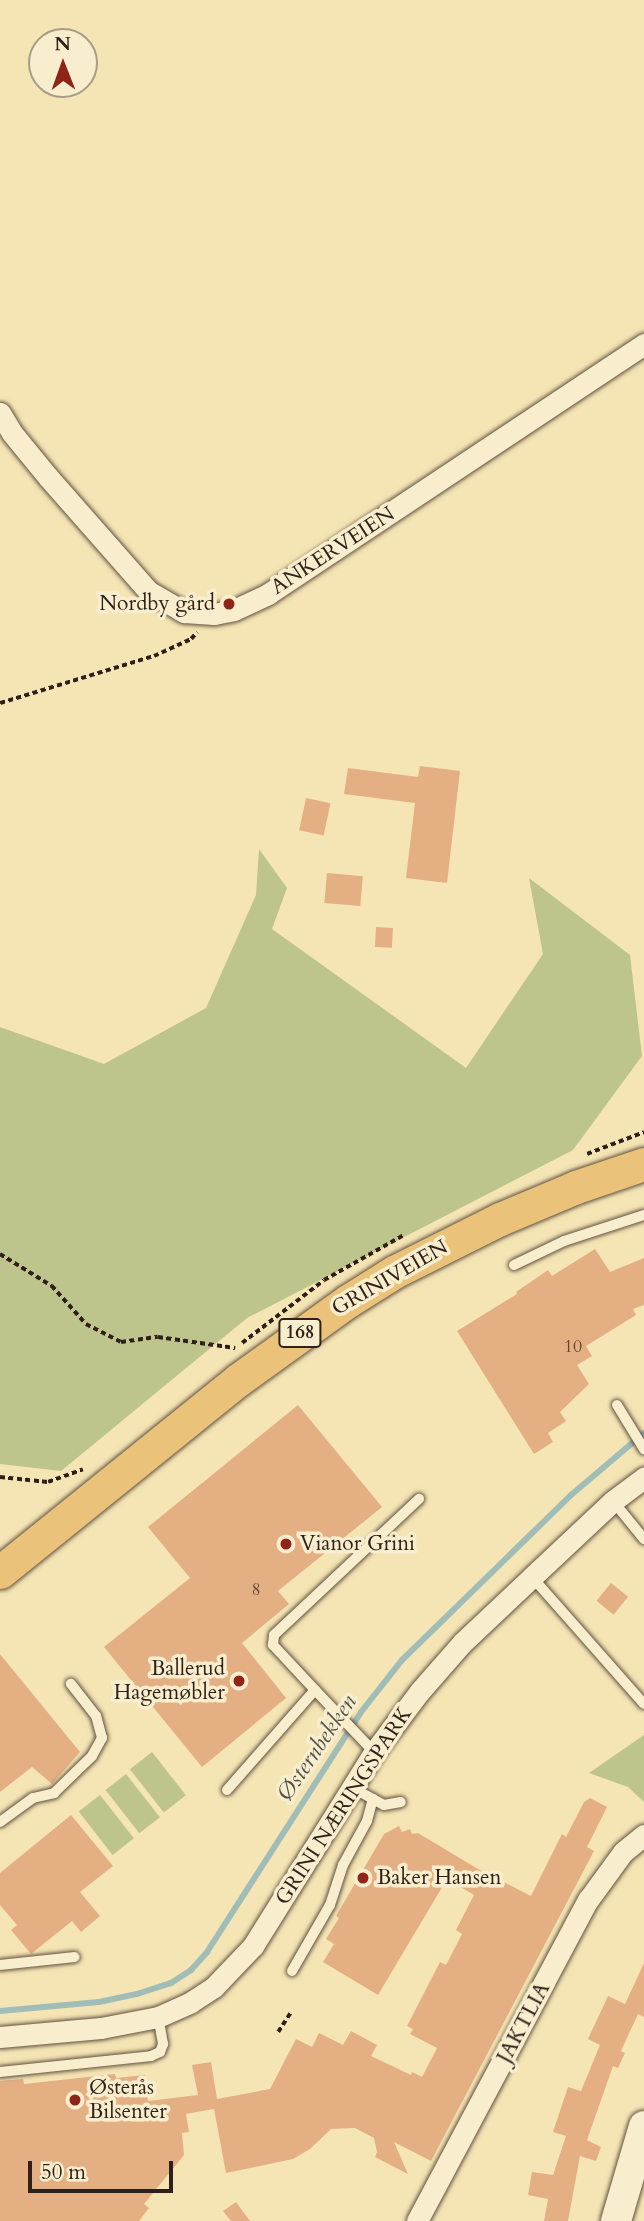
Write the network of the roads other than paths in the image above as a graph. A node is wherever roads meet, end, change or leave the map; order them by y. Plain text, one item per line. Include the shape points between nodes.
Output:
1 (644, 344) edge
2 (0, 413) edge
3 (644, 1164) edge
4 (644, 1215) edge
5 (514, 1265) dead end
6 (617, 1405) dead end
7 (642, 1446) edge
8 (644, 1478) edge
9 (419, 1499) dead end
10 (613, 1501) junction
11 (644, 1539) edge
12 (0, 1573) edge
13 (532, 1577) junction
14 (71, 1684) dead end
15 (315, 1690) junction
16 (644, 1704) edge
17 (367, 1745) junction
18 (353, 1788) junction
19 (227, 1790) dead end
20 (373, 1799) junction
21 (401, 1802) dead end
22 (0, 1822) edge
23 (644, 1835) edge
24 (75, 1957) dead end
25 (0, 1965) edge
26 (292, 1971) dead end
27 (158, 2017) junction
28 (0, 2037) edge
29 (0, 2072) edge
30 (644, 2126) edge
31 (417, 2221) edge
32 (616, 2221) edge

1 - 2 street, ANKERVEIEN via 268,594 234,610 206,615 173,608 136,580 33,460
3 - 12 main road, GRINIVEIEN / 168 via 500,1219 394,1272 348,1301 238,1380
4 - 5 lane via 564,1241
6 - 7 lane
8 - 10 street, GRINI NÆRINGSPARK
9 - 15 lane via 274,1635 273,1645
10 - 11 lane
10 - 13 street, GRINI NÆRINGSPARK
13 - 16 lane
13 - 17 street, GRINI NÆRINGSPARK via 462,1643
14 - 22 lane via 96,1716 102,1738 92,1756 54,1793 33,1798
15 - 17 lane
15 - 19 lane
17 - 18 street, GRINI NÆRINGSPARK
18 - 20 lane
18 - 27 street, GRINI NÆRINGSPARK via 253,1946 215,1987
20 - 21 lane via 384,1805
20 - 26 lane via 330,1905
23 - 31 street, JAKTLIA via 623,1852 588,1900
24 - 25 lane
27 - 28 street, GRINI NÆRINGSPARK via 101,2028
27 - 29 lane via 163,2044 160,2052 151,2056
30 - 32 main road

